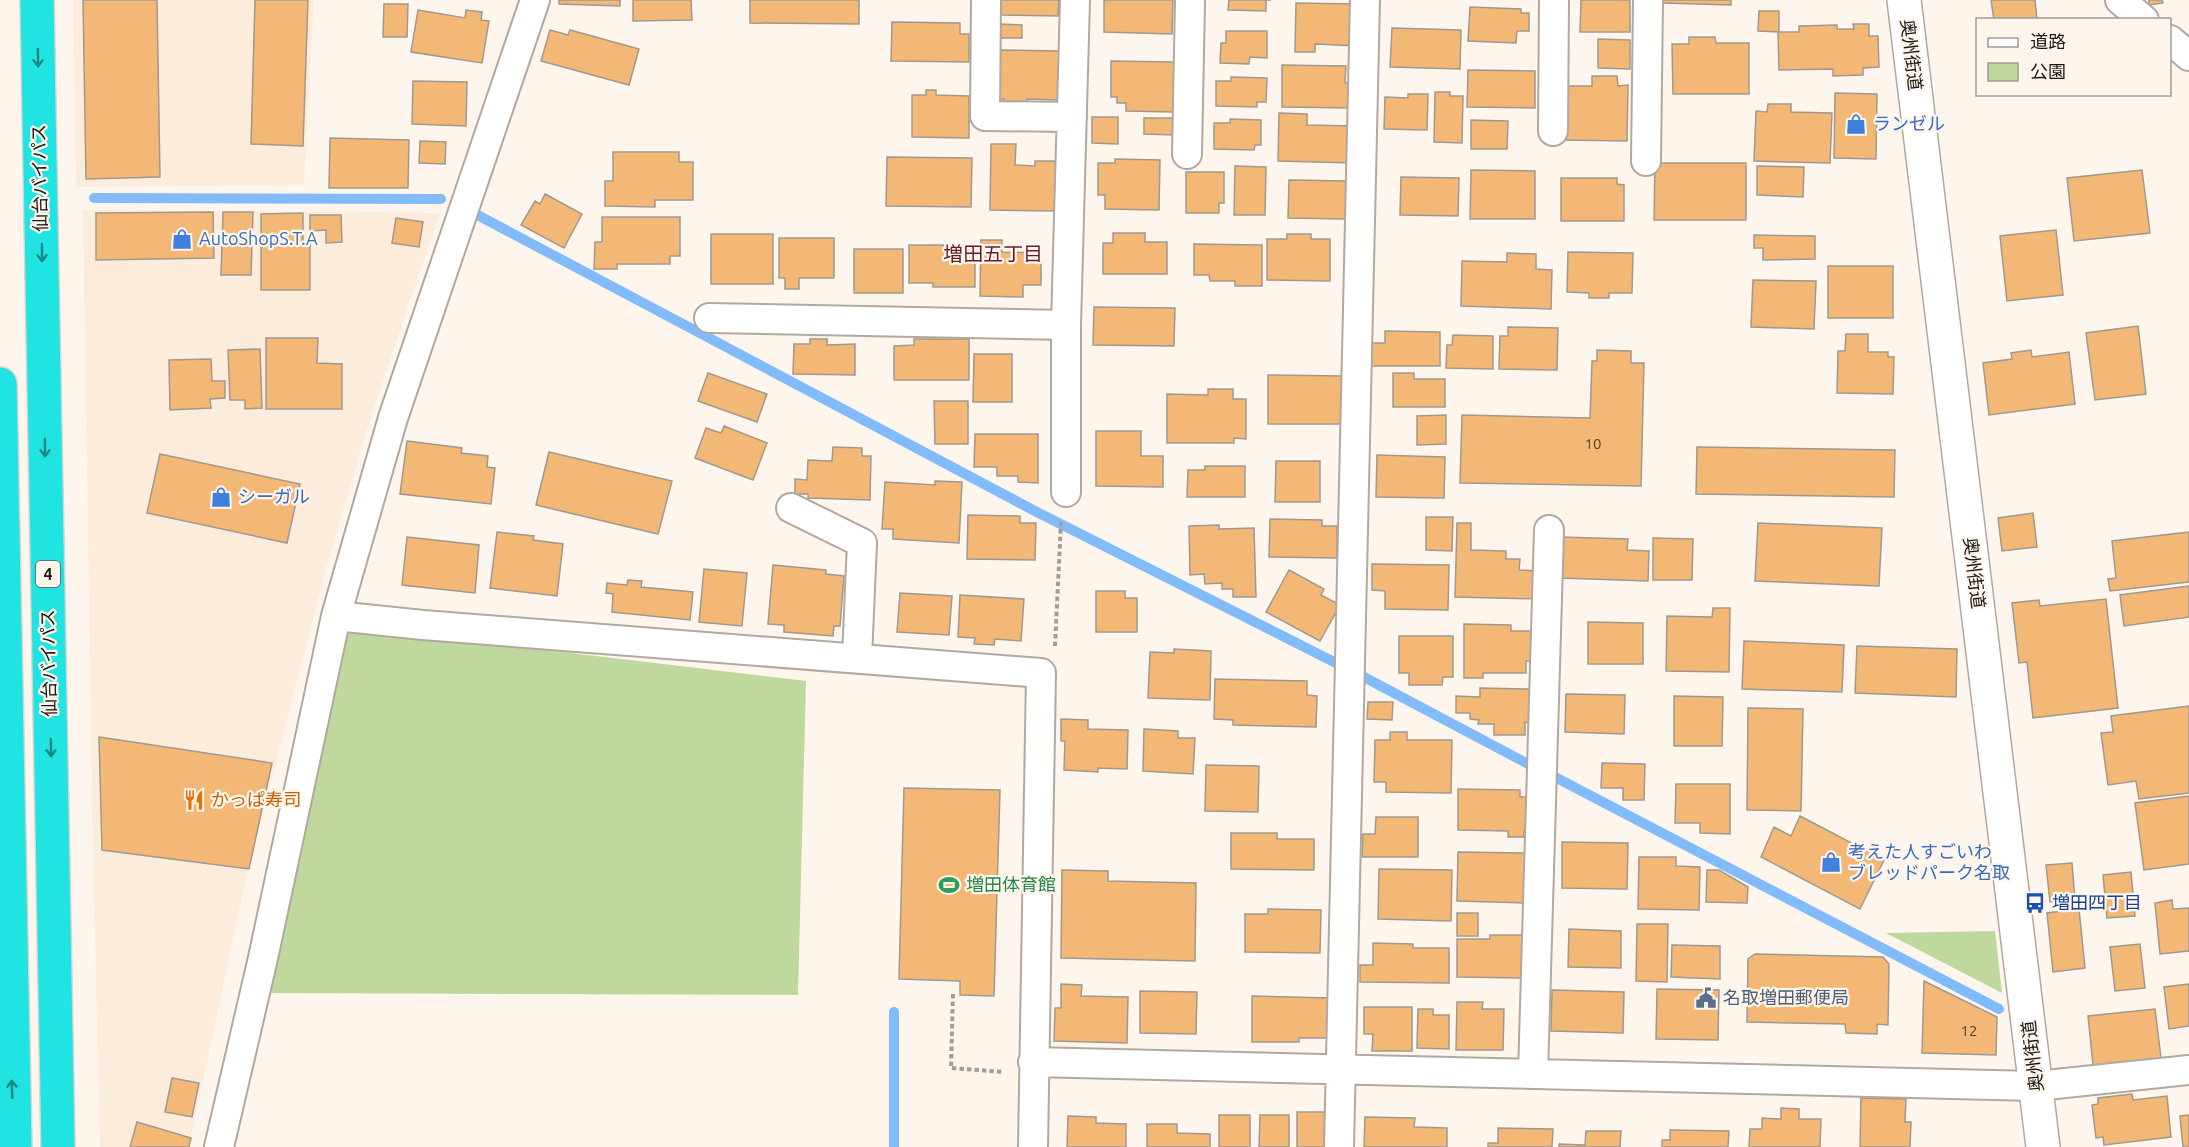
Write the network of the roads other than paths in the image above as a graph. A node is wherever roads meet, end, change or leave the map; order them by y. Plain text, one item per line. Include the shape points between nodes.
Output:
1 (37, 0) edge
2 (535, 0) edge
3 (986, 0) edge
4 (1075, 0) edge
5 (1190, 0) edge
6 (1365, 0) edge
7 (1554, 0) edge
8 (1648, 0) edge
9 (1904, 0) edge
10 (2120, 0) edge
11 (2142, 18) edge
12 (2171, 42) edge
13 (2189, 56) edge
14 (1072, 117) junction
15 (1552, 131) dead end
16 (1187, 154) dead end
17 (1646, 160) dead end
18 (709, 318) dead end
19 (1066, 324) junction
20 (0, 384) edge
21 (1066, 492) dead end
22 (791, 508) dead end
23 (1550, 530) dead end
24 (336, 616) junction
25 (857, 658) junction
26 (1033, 1062) junction
27 (1340, 1070) junction
28 (2189, 1070) edge
29 (1533, 1074) junction
30 (2037, 1086) junction
31 (15, 1147) edge
32 (58, 1147) edge
33 (219, 1147) edge
34 (1033, 1147) edge
35 (1339, 1147) edge
36 (2043, 1147) edge

1 -> 32 highway, 仙台バイパス / 4
2 - 24 street via 393,418
3 - 14 street via 985,116
4 - 14 street
5 - 16 street
6 - 27 street
7 - 15 street
8 - 17 street
9 - 30 main road, 奥州街道
10 - 11 street
12 - 13 street
14 - 19 street
18 - 19 street
19 - 21 street
31 -> 20 highway
22 - 25 street via 861,543
23 - 29 street
24 - 25 street
24 - 33 street
25 - 26 street via 1041,673
26 - 27 street
26 - 34 street
27 - 29 street
27 - 35 street
28 - 30 street
29 - 30 street
30 - 36 main road, 奥州街道

